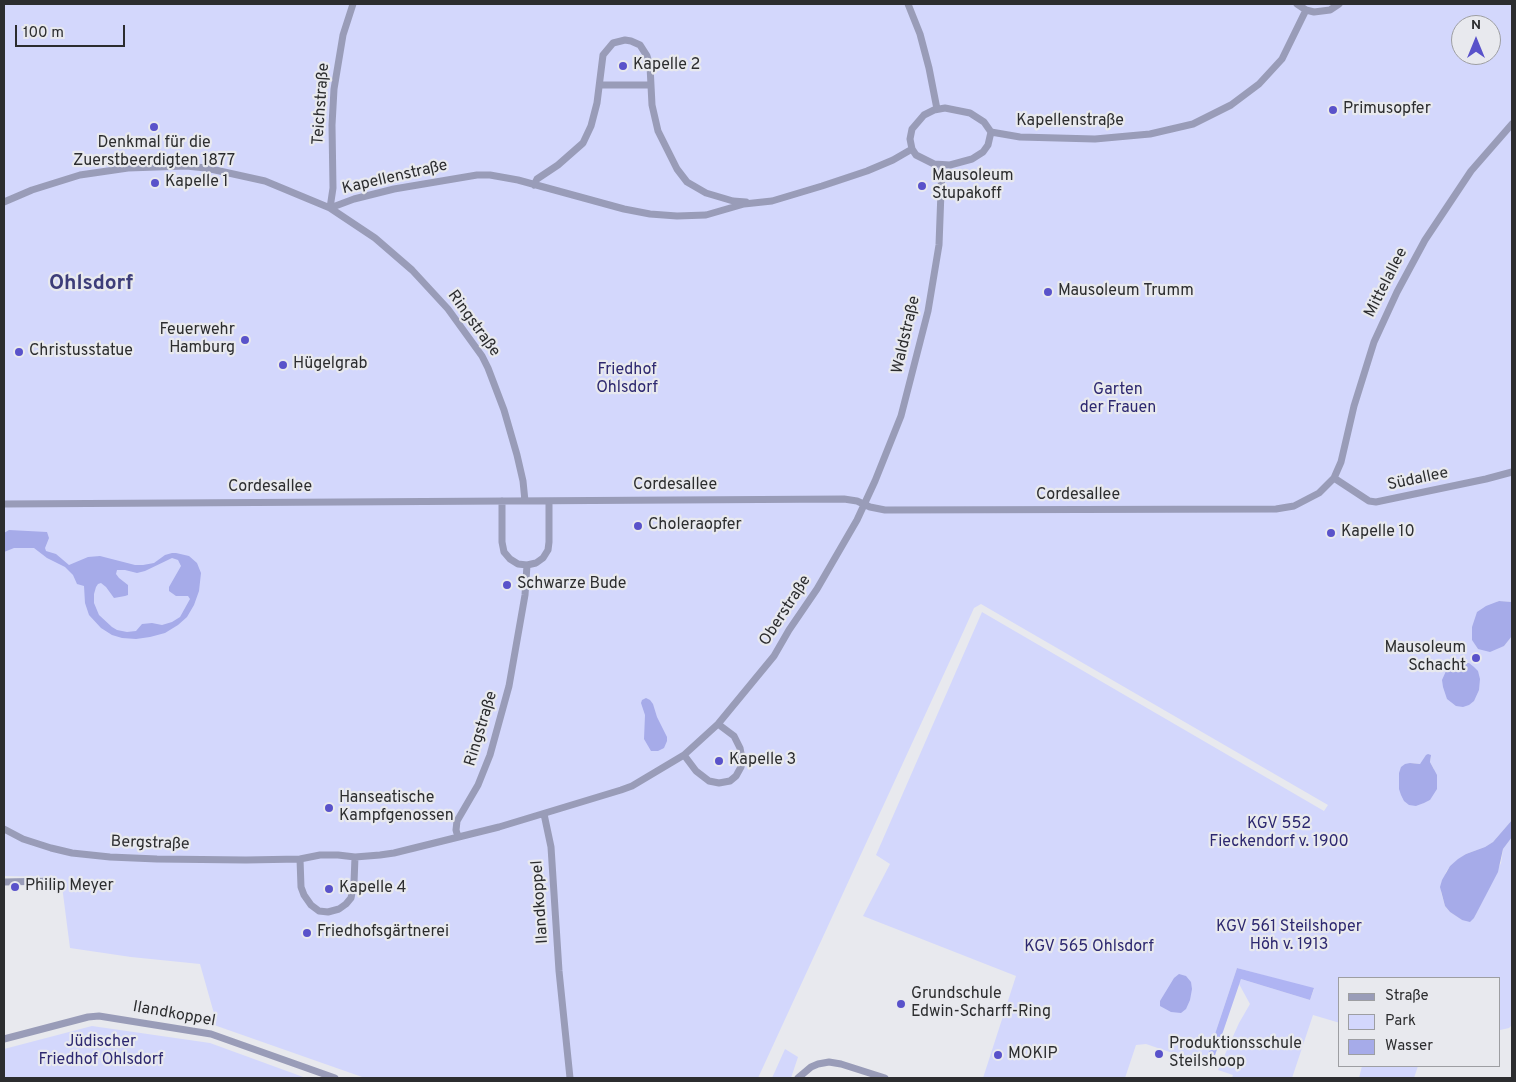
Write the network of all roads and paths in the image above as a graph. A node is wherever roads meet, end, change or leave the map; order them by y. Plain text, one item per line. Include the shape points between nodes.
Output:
1 (353, 4) edge
2 (908, 4) edge
3 (1296, 4) edge
4 (1339, 4) edge
5 (1306, 10) junction
6 (600, 85) junction
7 (650, 85) junction
8 (937, 109) junction
9 (1512, 124) edge
10 (991, 132) junction
11 (912, 149) junction
12 (942, 165) junction
13 (534, 185) junction
14 (4, 202) edge
15 (754, 203) junction
16 (330, 208) junction
17 (1512, 472) edge
18 (1334, 478) junction
19 (549, 500) junction
20 (502, 501) junction
21 (524, 501) junction
22 (4, 504) edge
23 (864, 504) junction
24 (528, 566) junction
25 (718, 724) junction
26 (684, 755) junction
27 (544, 814) junction
28 (499, 827) joint
29 (4, 830) edge
30 (458, 837) junction
31 (355, 857) junction
32 (300, 858) junction
33 (53, 881) dead end
34 (4, 882) edge
35 (4, 1039) edge
36 (335, 1078) edge
37 (570, 1078) edge
38 (798, 1078) edge
39 (885, 1078) edge

1 - 16 street, Teichstraße via 343,35 334,89
2 - 8 street via 920,34
3 - 5 street
4 - 5 street via 1322,12
5 - 10 street, Kapellenstraße via 1282,59 1259,84 1231,105 1193,124 1150,134 1095,139 1020,137
6 - 7 street
6 - 7 street, Kapellenstraße via 603,54 612,43 625,40 636,43 646,52
6 - 13 street, Kapellenstraße via 591,126 583,143 537,178
7 - 15 street, Kapellenstraße via 658,131 677,169 688,182 706,193
8 - 10 street via 970,113 984,122
8 - 11 street via 917,122 911,134
9 - 18 street, Mittelallee via 1471,171 1425,240 1397,292 1374,342
10 - 12 street via 984,152 958,164
11 - 12 street via 926,161
11 - 15 street, Kapellenstraße via 855,175
12 - 23 street, Waldstraße via 939,245 928,311 901,416
13 - 15 street, Kapellenstraße via 650,214 706,215
13 - 16 street, Kapellenstraße via 477,175 394,190
14 - 16 street, Kapellenstraße via 80,175 128,168 186,166 265,181
16 - 21 street, Ringstraße via 375,238 412,270 448,309 482,356 504,410 523,482
17 - 18 street, Südallee via 1376,502 1369,501
18 - 23 street, Cordesallee via 1307,500 1276,509 885,510
19 - 21 street, Cordesallee
19 - 23 street, Cordesallee via 844,499
19 - 24 street via 548,550 543,558
20 - 21 street, Cordesallee
20 - 22 street, Cordesallee
20 - 24 street via 504,552 518,564
23 - 25 street, Oberstraße via 818,589 774,656
24 - 30 street, Ringstraße via 509,686 490,755 478,786 457,821
25 - 26 street, Oberstraße
25 - 26 street via 734,736 740,748 741,767 736,776 730,781 709,781
26 - 27 street, Oberstraße via 632,786
27 - 28 street, Oberstraße
27 - 37 street, Ilandkoppel via 551,847
28 - 30 street, Bergstraße
29 - 32 street, Bergstraße via 72,853 168,860
30 - 31 street, Bergstraße via 394,853
31 - 32 street, Bergstraße via 320,855
31 - 32 street via 351,898 338,909 328,912 319,911 304,895
33 - 34 street
35 - 36 street, Ilandkoppel via 99,1016 211,1034
38 - 39 street via 810,1067 829,1062

